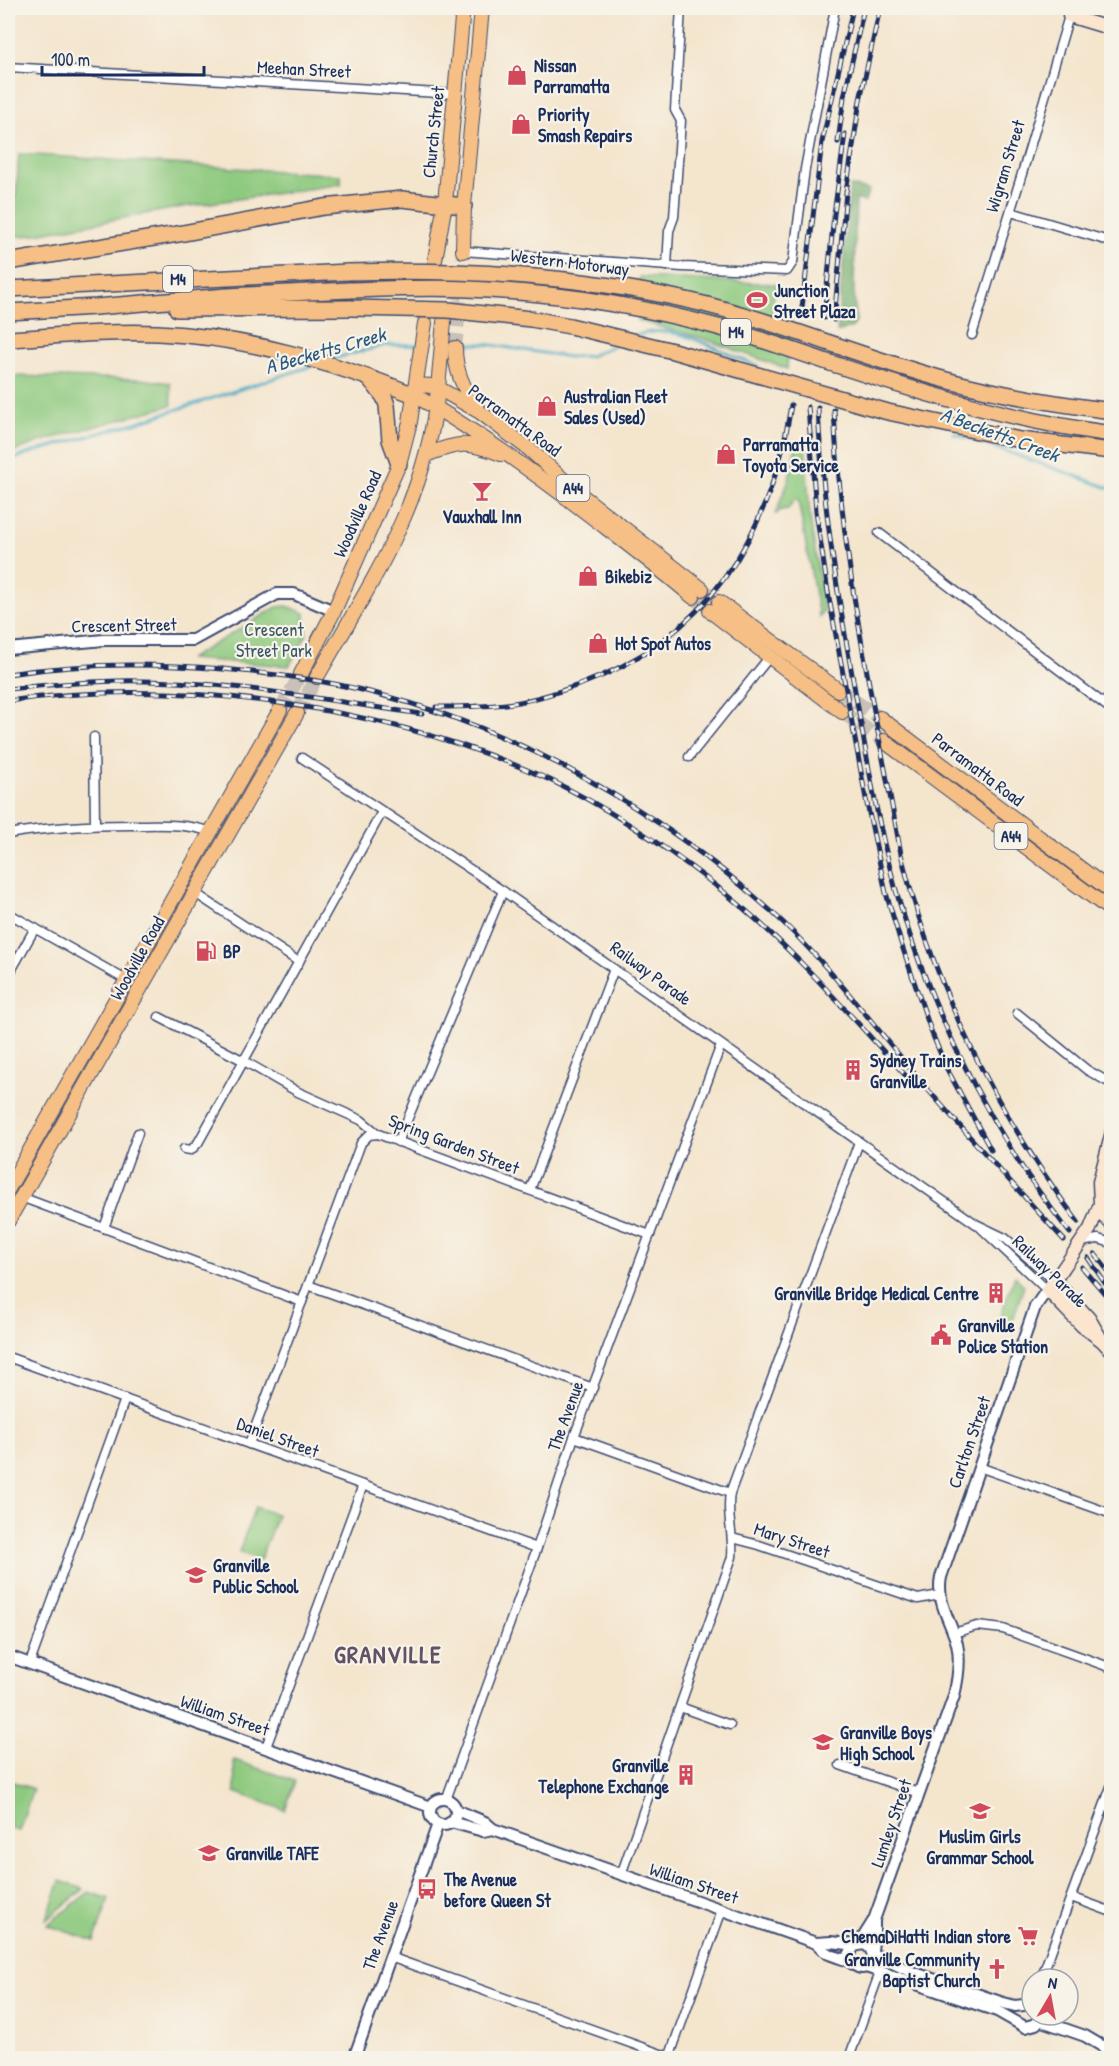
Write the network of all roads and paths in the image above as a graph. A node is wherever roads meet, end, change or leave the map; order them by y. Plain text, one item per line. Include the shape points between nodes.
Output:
1 (463, 8) edge
2 (482, 8) edge
3 (681, 8) edge
4 (835, 8) edge
5 (1070, 12) edge
6 (1112, 29) edge
7 (8, 67) edge
8 (455, 94) junction
9 (445, 203) junction
10 (464, 206) junction
11 (1011, 212) junction
12 (1112, 242) edge
13 (463, 251) joint
14 (435, 260) dead end
15 (8, 262) edge
16 (667, 266) junction
17 (8, 289) edge
18 (96, 307) junction
19 (8, 312) edge
20 (444, 322) tunnel mouth
21 (425, 323) dead end
22 (972, 335) dead end
23 (8, 339) edge
24 (455, 348) tunnel mouth
25 (367, 375) junction
26 (438, 381) junction
27 (415, 392) junction
28 (436, 407) junction
29 (1112, 411) edge
30 (480, 412) junction
31 (1112, 434) edge
32 (1112, 451) edge
33 (426, 454) junction
34 (517, 460) junction
35 (399, 464) junction
36 (879, 533) dead end
37 (384, 559) junction
38 (715, 606) tunnel mouth
39 (334, 611) junction
40 (8, 649) edge
41 (774, 651) junction
42 (300, 674) tunnel mouth
43 (317, 677) tunnel mouth
44 (838, 690) tunnel mouth
45 (280, 710) tunnel mouth
46 (1112, 710) edge
47 (842, 711) tunnel mouth
48 (297, 713) tunnel mouth
49 (880, 718) tunnel mouth
50 (94, 737) dead end
51 (884, 741) tunnel mouth
52 (688, 757) dead end
53 (302, 758) dead end
54 (382, 812) junction
55 (95, 825) junction
56 (211, 832) junction
57 (8, 834) edge
58 (181, 884) junction
59 (503, 891) junction
60 (195, 892) junction
61 (1112, 892) edge
62 (1112, 911) edge
63 (8, 913) edge
64 (35, 928) junction
65 (299, 962) junction
66 (614, 969) junction
67 (8, 976) edge
68 (126, 980) junction
69 (1017, 1013) dead end
70 (159, 1017) dead end
71 (721, 1045) junction
72 (244, 1061) junction
73 (1112, 1084) edge
74 (1112, 1132) edge
75 (138, 1133) dead end
76 (378, 1134) junction
77 (398, 1142) junction
78 (860, 1142) junction
79 (184, 1149) dead end
80 (1112, 1184) edge
81 (8, 1189) edge
82 (530, 1190) junction
83 (21, 1197) junction
84 (1099, 1207) junction
85 (8, 1221) edge
86 (976, 1224) junction
87 (1112, 1225) edge
88 (104, 1228) junction
89 (650, 1235) junction
90 (1081, 1242) junction
91 (1112, 1243) edge
92 (1058, 1275) junction
93 (308, 1286) junction
94 (1047, 1290) junction
95 (302, 1302) junction
96 (1102, 1341) junction
97 (1112, 1352) edge
98 (8, 1357) edge
99 (593, 1388) junction
100 (125, 1399) junction
101 (574, 1437) junction
102 (249, 1444) junction
103 (979, 1467) junction
104 (363, 1485) junction
105 (730, 1493) junction
106 (1112, 1514) edge
107 (732, 1538) junction
108 (537, 1548) junction
109 (940, 1596) junction
110 (954, 1633) junction
111 (8, 1656) edge
112 (30, 1664) junction
113 (1112, 1668) edge
114 (680, 1707) junction
115 (730, 1725) dead end
116 (266, 1747) junction
117 (840, 1765) dead end
118 (1112, 1784) edge
119 (919, 1793) junction
120 (446, 1800) junction
121 (431, 1807) junction
122 (456, 1810) junction
123 (451, 1822) junction
124 (438, 1824) junction
125 (492, 1829) junction
126 (621, 1875) junction
127 (1071, 1897) junction
128 (722, 1910) junction
129 (1112, 1912) edge
130 (874, 1920) junction
131 (816, 1943) junction
132 (857, 1945) junction
133 (872, 1952) junction
134 (390, 1957) junction
135 (851, 1962) junction
136 (866, 1967) junction
137 (1045, 1967) edge
138 (880, 1972) junction
139 (1020, 2004) edge
140 (1020, 2010) edge
141 (1019, 2022) joint
142 (1062, 2027) edge
143 (1112, 2052) edge
144 (354, 2058) edge
145 (670, 2058) edge
146 (849, 2058) edge

1 - 8 main road, Church Street
2 - 10 main road, Church Street
3 - 16 street via 675,110 681,121
4 - 16 street via 805,169 793,262 787,271
5 - 6 main road
5 - 11 street, Wigram Street
7 - 8 street, Meehan Street
8 - 9 main road, Church Street
9 - 10 highway
9 - 14 main road, Church Street
9 - 15 highway via 392,200 324,207
10 - 13 main road, Church Street
11 - 12 street
11 - 22 street, Wigram Street
13 - 16 street
17 - 29 highway, Western Motorway / M4, bridge via 413,270 565,279 640,291 743,315 934,377 1005,395
18 - 19 highway, Western Motorway / M4
18 - 31 highway, Western Motorway / M4, bridge via 350,290 515,291 670,315 965,404 1066,428
18 - 32 highway, Western Motorway / M4, bridge via 448,310 531,319 662,348 888,412 1020,440
20 - 26 main road
21 - 27 main road
23 - 25 highway via 157,333 250,344
24 - 30 main road, A44 via 455,364 466,394
25 - 27 highway
25 - 35 highway via 387,405 390,440
26 - 27 main road
26 - 28 main road
26 - 30 main road, Parramatta Road / A44
27 - 28 main road, Parramatta Road / A44
27 - 35 main road, Woodville Road
28 - 33 main road
28 - 34 main road, Parramatta Road / A44
30 - 34 main road, Parramatta Road / A44 via 529,448 697,593
33 - 34 main road via 456,445 477,445
33 - 37 main road via 410,506
35 - 39 main road, Woodville Road
36 - 46 street
37 - 39 main road via 343,609
37 - 43 main road
38 - 41 main road
39 - 40 street, Crescent Street via 285,593 269,597 193,640 84,641
39 - 42 main road, Woodville Road
41 - 44 main road
41 - 47 main road
41 - 52 street
45 - 56 main road, Woodville Road
48 - 60 main road, Woodville Road
49 - 61 main road, Parramatta Road / A44
50 - 55 street
51 - 62 main road, Parramatta Road / A44
53 - 54 street, Railway Parade
54 - 59 street, Railway Parade
54 - 65 street
55 - 56 street via 178,825
55 - 57 street
56 - 58 main road, Woodville Road
58 - 60 street
58 - 68 main road, Woodville Road
59 - 66 street, Railway Parade
59 - 77 street
60 - 65 street
60 - 83 main road, Woodville Road
63 - 64 street
64 - 67 street
64 - 68 street
65 - 72 street
66 - 71 street, Railway Parade
66 - 82 street
68 - 81 main road, Woodville Road
69 - 73 street via 1087,1070
70 - 72 street, Spring Garden Street
71 - 78 street, Railway Parade
71 - 89 street, The Avenue
72 - 76 street, Spring Garden Street via 298,1092 361,1120
72 - 79 street via 198,1143 190,1150
74 - 84 main road via 1099,1182
75 - 88 street
76 - 77 street, Spring Garden Street
76 - 93 street via 369,1135 361,1143
77 - 82 street, Spring Garden Street
78 - 86 street, Railway Parade
78 - 105 street, Mary Street
80 - 84 main road
82 - 89 street, Spring Garden Street
83 - 85 main road, Woodville Road
83 - 88 street
84 - 87 main road
84 - 90 main road, Carlton Street, bridge
86 - 92 street, Railway Parade via 1005,1238
86 - 94 street, Railway Parade
88 - 95 street
89 - 99 street, The Avenue
90 - 91 street, bridge via 1098,1239
90 - 92 main road, Carlton Street, bridge
92 - 94 main road, Carlton Street
92 - 96 main road, Railway Parade
93 - 95 street
93 - 99 street
94 - 96 main road, Railway Parade
94 - 103 street, Carlton Street via 1035,1307
95 - 102 street
96 - 97 main road, Railway Parade
98 - 100 street, Daniel Street
99 - 101 street, The Avenue
100 - 102 street, Daniel Street
100 - 112 street
101 - 105 street
101 - 108 street, The Avenue
102 - 104 street, Daniel Street
103 - 106 street
103 - 109 street, Carlton Street via 941,1577
104 - 108 street, Daniel Street
104 - 116 street
105 - 107 street, Mary Street via 728,1518
107 - 109 street, Mary Street via 918,1599
107 - 114 street via 730,1563
108 - 120 street, The Avenue
109 - 110 street, Carlton Street
110 - 113 street via 977,1626 1003,1629
110 - 119 street, Lumley Street via 959,1656 956,1689
111 - 112 street, William Street
112 - 116 street, William Street
114 - 115 street
114 - 126 street
116 - 121 street, William Street
117 - 119 street
118 - 127 street
119 - 130 street, Lumley Street
120 - 121 street
120 - 122 street
121 - 124 street via 432,1818
122 - 123 street
122 - 125 street, William Street via 486,1822
123 - 124 street
123 - 125 street, William Street via 483,1831
124 - 134 street, The Avenue
125 - 126 street, William Street
126 - 128 street, William Street
127 - 129 street
127 - 137 street
128 - 131 street, William Street
128 - 145 street
130 - 132 street, Lumley Street
130 - 133 street, Lumley Street
131 - 132 street, William Street
131 - 135 street, William Street via 827,1953
132 - 133 street via 867,1945
132 - 135 street via 850,1951
133 - 136 street via 871,1963
133 - 139 street via 923,1976 1000,2002
134 - 144 street, The Avenue
134 - 145 street
135 - 136 street
136 - 138 street
138 - 141 street
138 - 146 street
140 - 141 street
142 - 143 street

